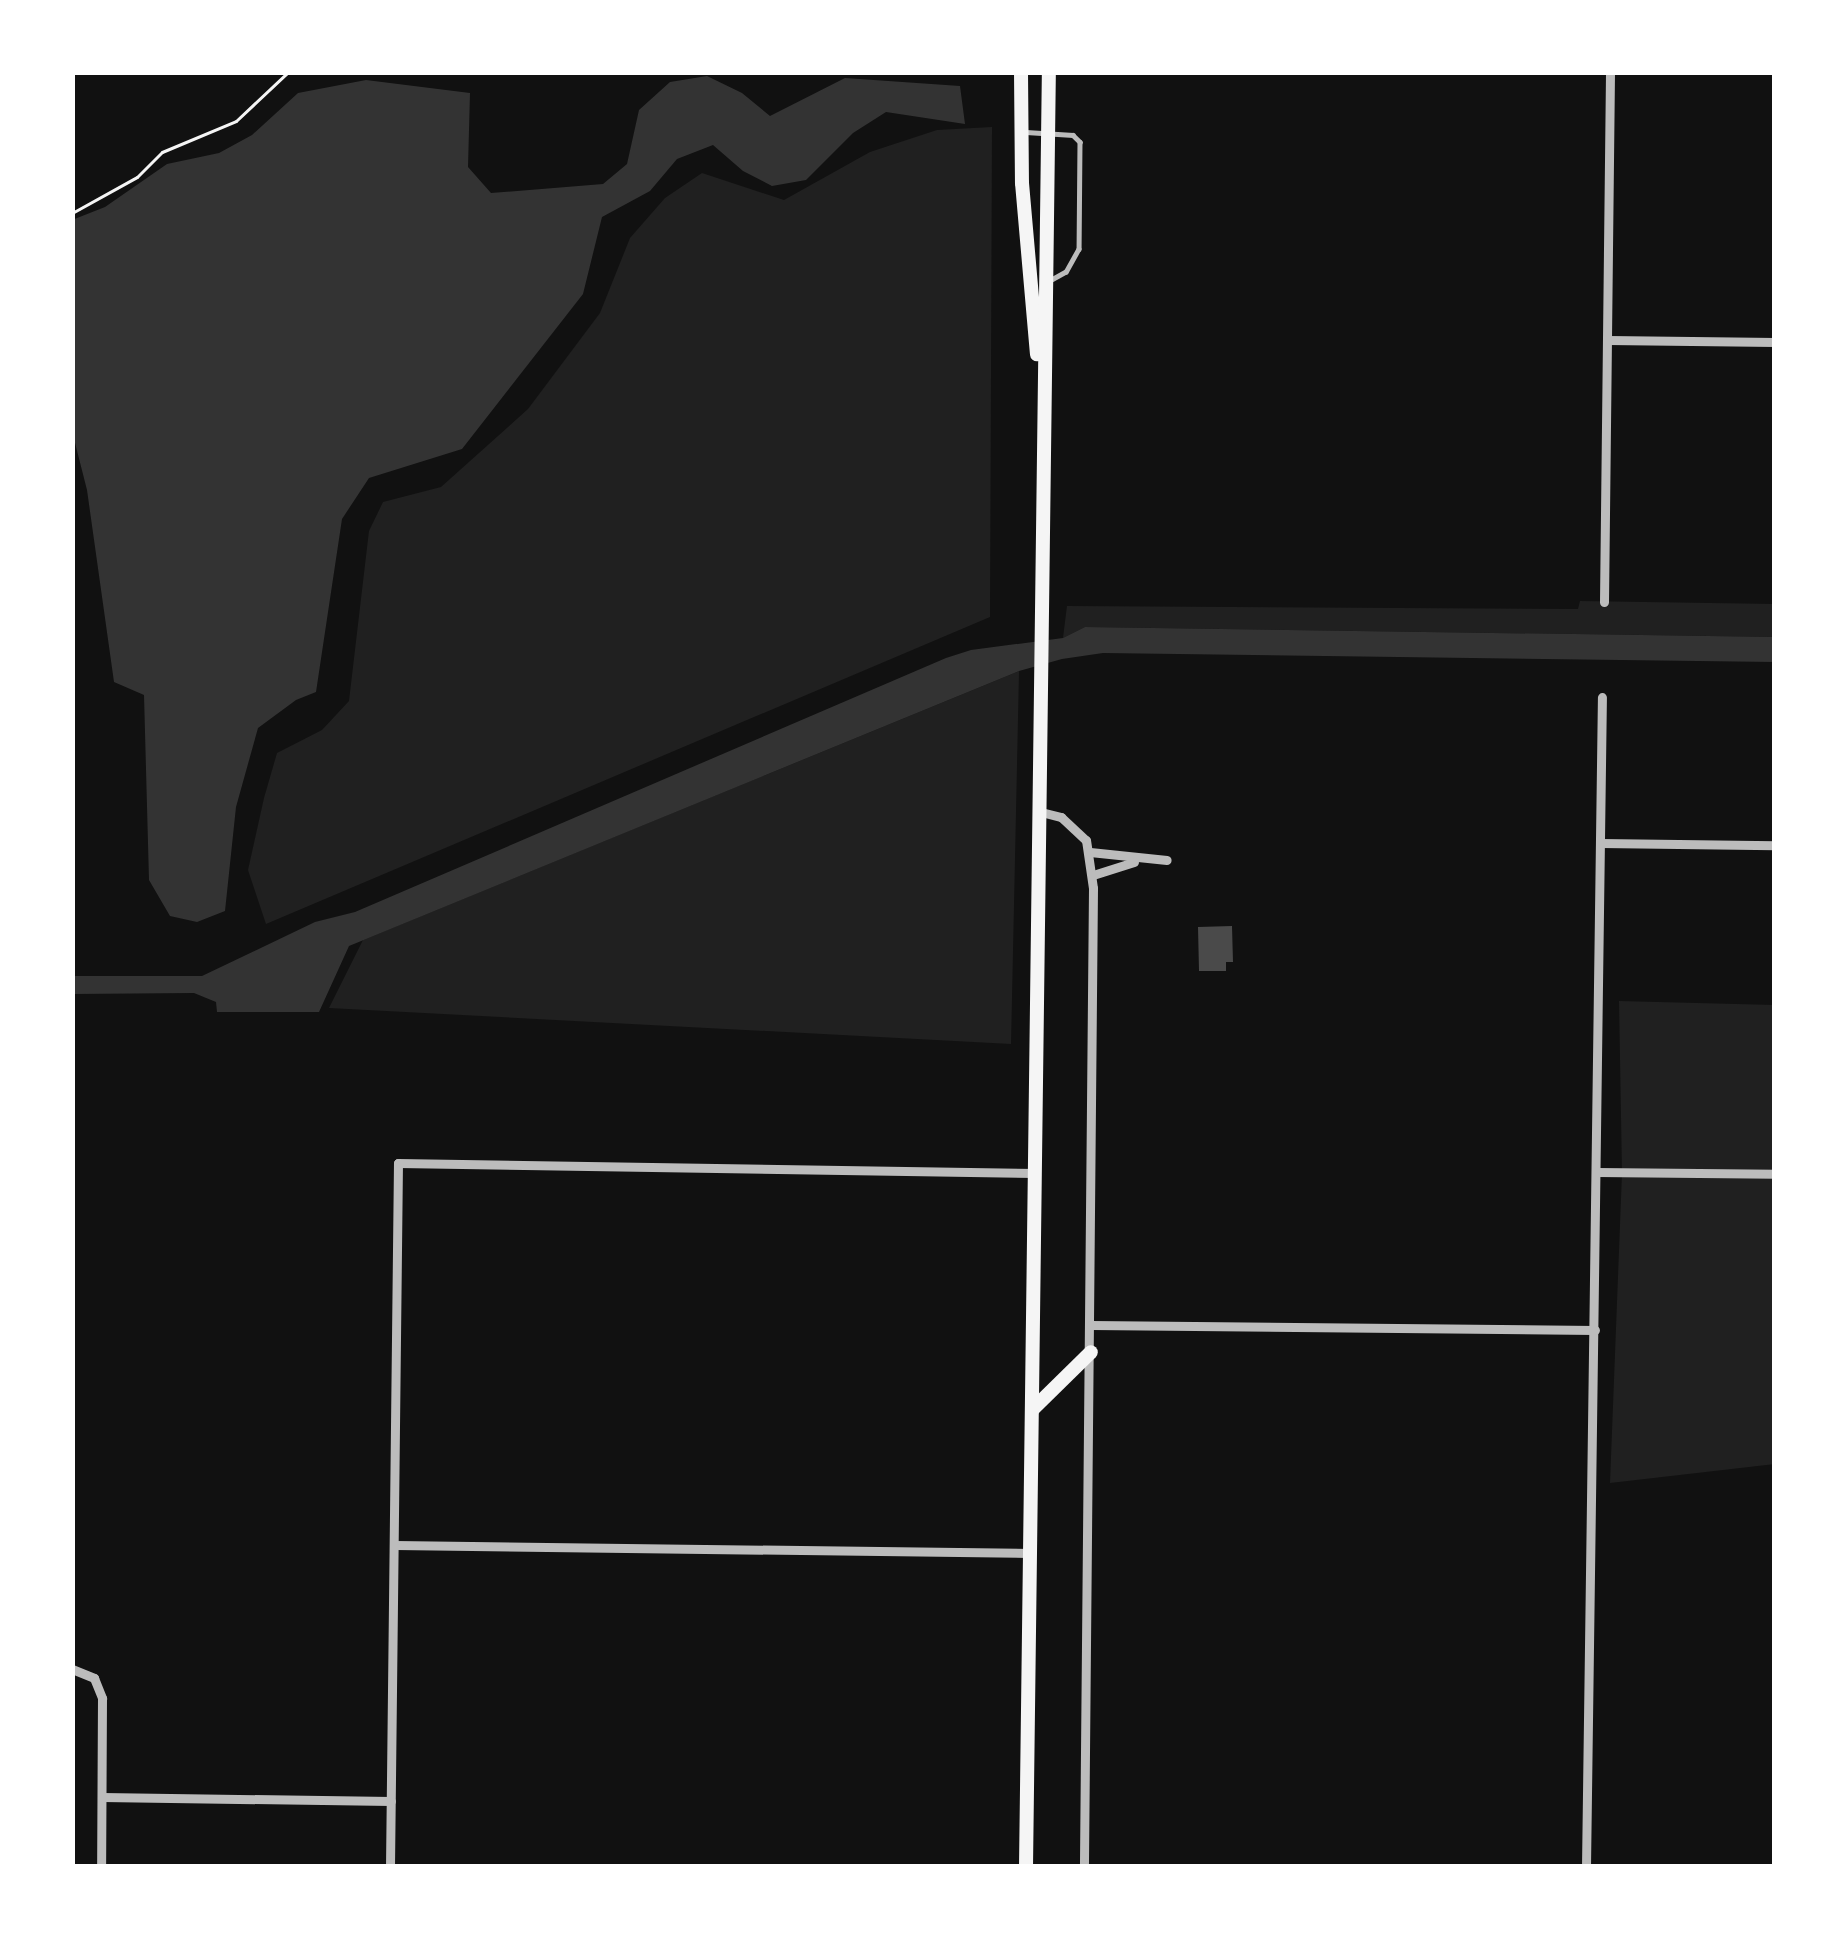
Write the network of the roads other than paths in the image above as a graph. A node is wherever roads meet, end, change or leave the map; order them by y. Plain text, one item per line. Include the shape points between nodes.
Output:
1 (1021, 72) edge
2 (1049, 72) edge
3 (1610, 72) edge
4 (1048, 131) junction
5 (1020, 133) junction
6 (1046, 283) junction
7 (1608, 340) junction
8 (1775, 342) edge
9 (1044, 424) junction
10 (1604, 602) dead end
11 (1602, 697) dead end
12 (1037, 811) junction
13 (1600, 843) junction
14 (1775, 845) edge
15 (1090, 852) junction
16 (1140, 860) junction
17 (1167, 860) dead end
18 (1093, 875) junction
19 (1597, 1172) junction
20 (1036, 1173) junction
21 (1775, 1174) edge
22 (1091, 1325) junction
23 (1595, 1330) junction
24 (1091, 1352) junction
25 (1033, 1409) junction
26 (394, 1545) junction
27 (1030, 1553) junction
28 (72, 1669) edge
29 (102, 1797) junction
30 (391, 1801) junction
31 (100, 1867) edge
32 (389, 1867) edge
33 (1026, 1867) edge
34 (1084, 1867) edge
35 (1586, 1867) edge

1 - 5 main road
2 - 4 main road
3 - 7 street
4 - 5 lane
4 - 6 main road
4 - 6 lane via 1080,142 1079,249 1066,272
5 - 9 main road
6 - 9 main road
7 - 8 street
7 - 10 street
9 - 12 main road
11 - 13 street
12 - 15 street via 1076,826
12 - 20 main road
13 - 14 street
13 - 19 street
15 - 16 street
15 - 18 street
16 - 17 street
16 - 18 street
18 - 22 street
19 - 21 street
19 - 23 street
20 - 25 main road
20 - 26 street via 398,1163
22 - 23 street
22 - 24 street
23 - 35 street
24 - 25 main road
24 - 34 street
25 - 27 main road
26 - 27 street
26 - 30 street
27 - 33 main road
28 - 29 street via 94,1678 102,1699
29 - 30 street
29 - 31 street
30 - 32 street

